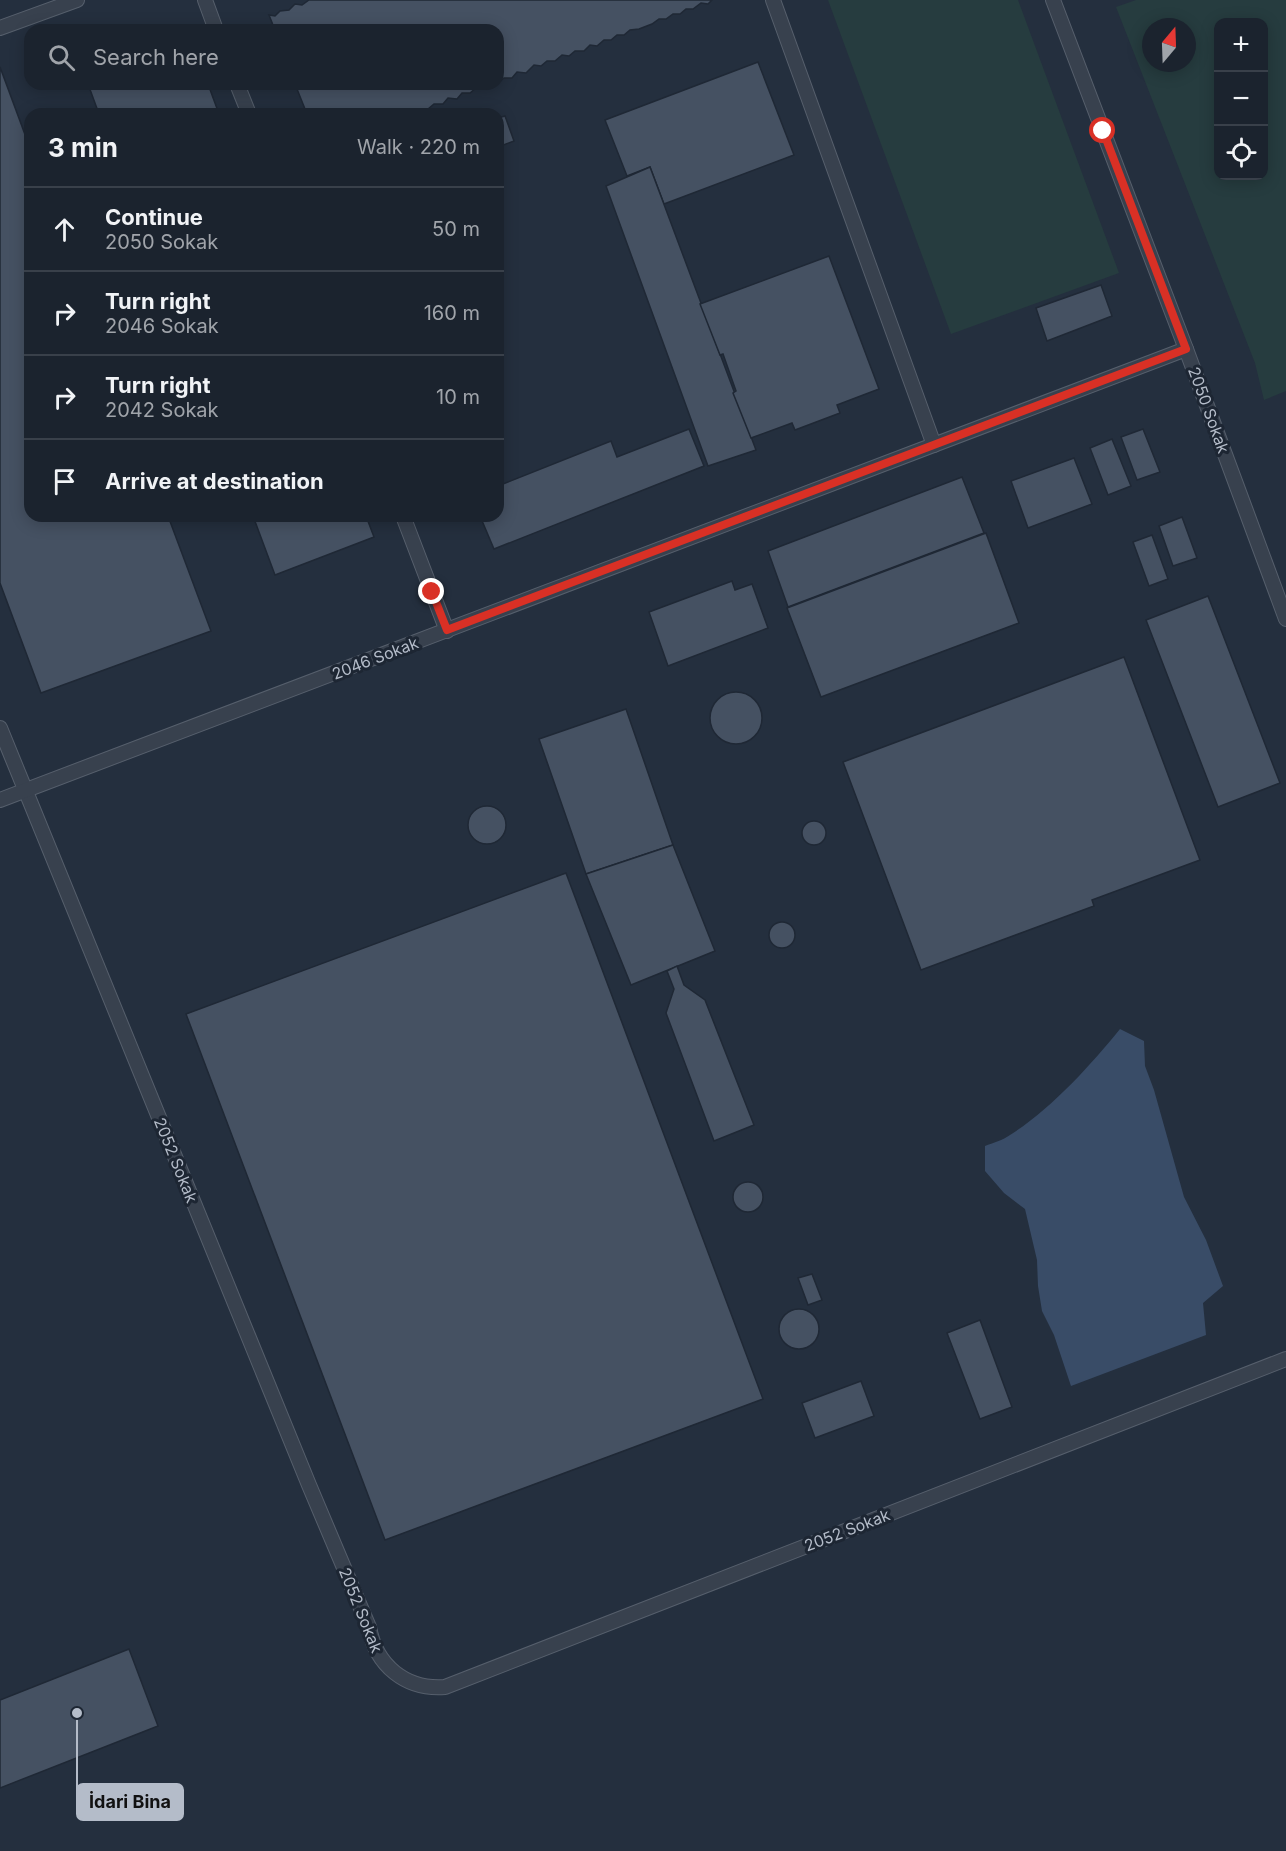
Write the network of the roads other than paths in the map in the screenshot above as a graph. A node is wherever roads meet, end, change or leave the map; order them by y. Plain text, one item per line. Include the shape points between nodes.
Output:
1 (77, 0) edge
2 (205, 0) edge
3 (773, 0) edge
4 (1053, 0) edge
5 (214, 24) edge
6 (0, 28) edge
7 (239, 90) edge
8 (247, 108) edge
9 (1186, 349) junction
10 (934, 445) junction
11 (405, 522) edge
12 (1286, 619) edge
13 (447, 630) junction
14 (0, 729) edge
15 (25, 791) junction
16 (0, 800) edge
17 (1286, 1359) edge

1 - 6 lane
2 - 5 lane
3 - 10 lane
4 - 9 lane, 2050 Sokak
7 - 8 lane
9 - 10 lane, 2046 Sokak
9 - 12 lane, 2050 Sokak
10 - 13 lane, 2046 Sokak
11 - 13 lane
13 - 15 lane, 2046 Sokak
14 - 15 lane, 2052 Sokak
15 - 16 lane, 2046 Sokak
15 - 17 lane, 2052 Sokak via 375,1648 386,1666 410,1682 445,1686

